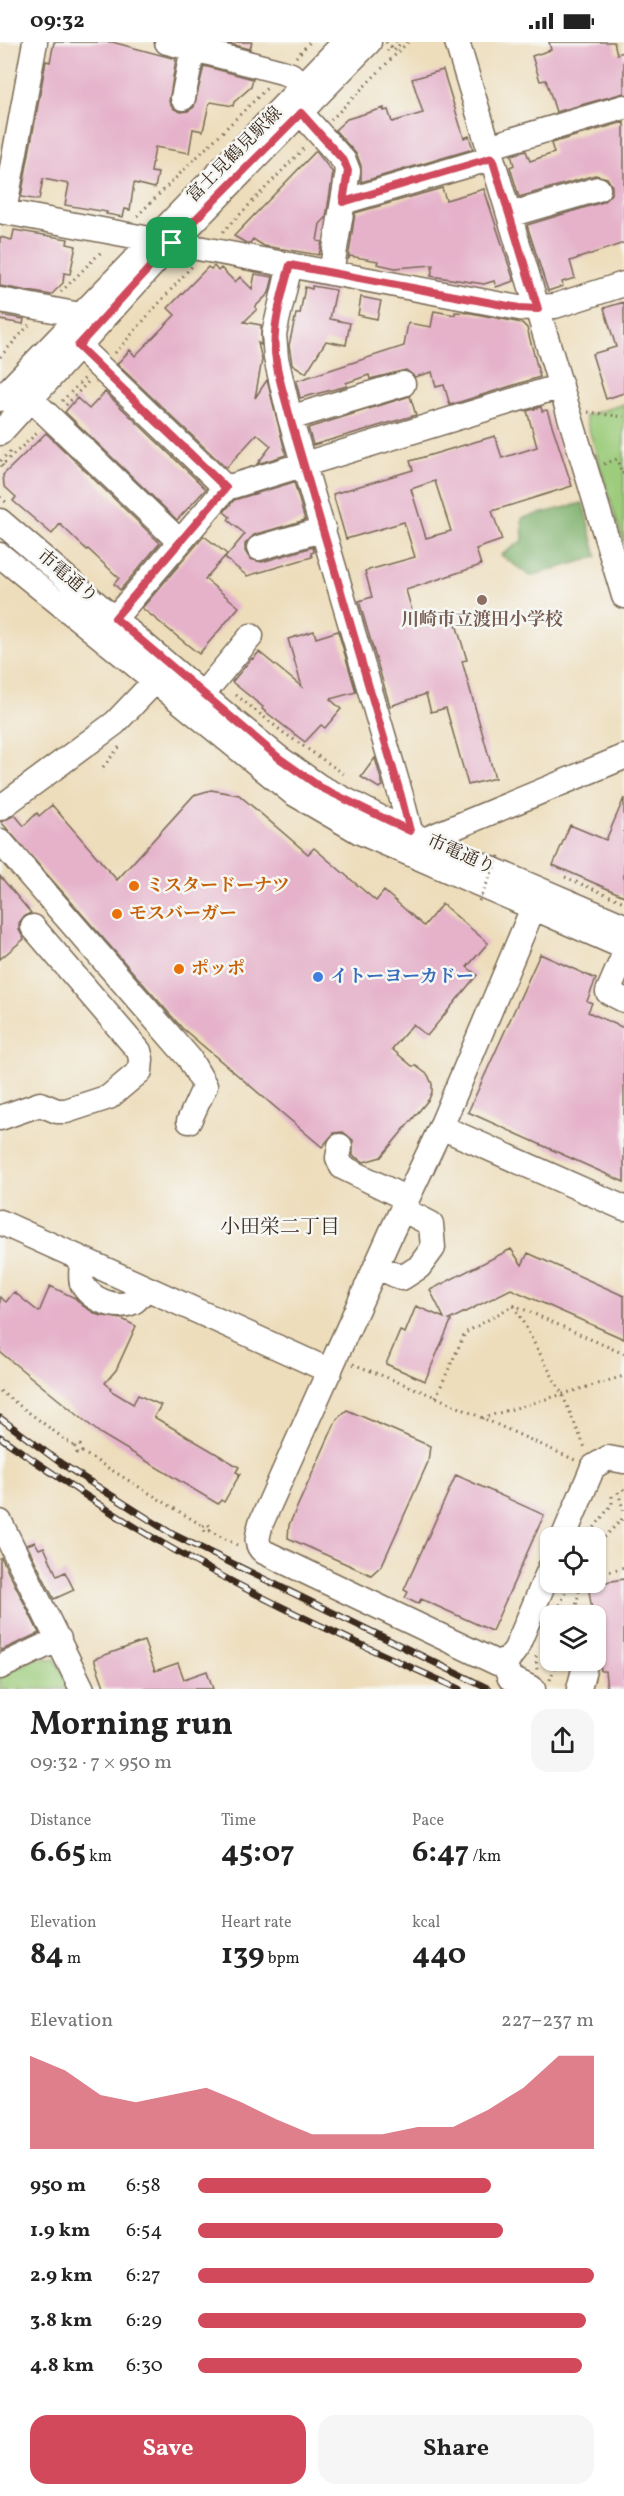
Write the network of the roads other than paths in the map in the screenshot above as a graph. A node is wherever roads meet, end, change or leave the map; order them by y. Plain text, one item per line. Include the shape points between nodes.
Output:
1 (35, 42) edge
2 (167, 42) edge
3 (345, 42) edge
4 (369, 42) edge
5 (457, 42) edge
6 (193, 48) junction
7 (304, 86) junction
8 (183, 98) dead end
9 (624, 107) edge
10 (301, 113) junction
11 (9, 128) edge
12 (490, 152) junction
13 (598, 189) dead end
14 (343, 202) junction
15 (2, 211) edge
16 (509, 214) junction
17 (162, 242) junction
18 (290, 265) junction
19 (331, 273) junction
20 (624, 284) edge
21 (0, 300) edge
22 (538, 309) junction
23 (80, 315) junction
24 (78, 346) junction
25 (403, 384) dead end
26 (561, 386) junction
27 (0, 399) edge
28 (31, 399) junction
29 (290, 418) junction
30 (0, 433) edge
31 (304, 463) junction
32 (226, 488) junction
33 (0, 521) edge
34 (324, 529) junction
35 (180, 542) junction
36 (260, 548) dead end
37 (0, 555) edge
38 (624, 596) edge
39 (115, 618) junction
40 (251, 636) dead end
41 (156, 680) junction
42 (210, 686) junction
43 (624, 757) edge
44 (0, 808) edge
45 (417, 836) junction
46 (0, 841) edge
47 (533, 908) junction
48 (624, 926) edge
49 (33, 927) dead end
50 (624, 947) edge
51 (624, 955) edge
52 (624, 1000) edge
53 (0, 1118) edge
54 (189, 1121) dead end
55 (441, 1127) junction
56 (339, 1146) dead end
57 (405, 1204) junction
58 (624, 1208) edge
59 (0, 1222) edge
60 (376, 1266) junction
61 (338, 1366) junction
62 (624, 1461) edge
63 (0, 1522) edge
64 (568, 1527) edge
65 (540, 1592) edge
66 (59, 1639) junction
67 (503, 1661) junction
68 (0, 1667) edge
69 (561, 1679) edge
70 (82, 1689) edge

1 - 11 street
2 - 6 street
3 - 7 street, 富士見鶴見駅線
4 - 10 street, 富士見鶴見駅線
5 - 12 street
6 - 7 street via 291,75
6 - 8 street
7 - 17 street, 富士見鶴見駅線
9 - 12 street
10 - 14 street via 344,161 348,171
10 - 17 street, 富士見鶴見駅線
11 - 15 street
12 - 14 street
12 - 16 street
13 - 16 street
14 - 19 street
15 - 17 street
16 - 22 street
17 - 18 street
17 - 23 street, 富士見鶴見駅線
17 - 24 street, 富士見鶴見駅線
18 - 19 street
18 - 29 street via 274,334
19 - 22 street
20 - 22 street
21 - 23 street
22 - 26 street
23 - 27 street, 富士見鶴見駅線
24 - 28 street, 富士見鶴見駅線
24 - 32 street
25 - 29 street
26 - 31 street
26 - 38 street
28 - 30 street, 富士見鶴見駅線
28 - 35 street
29 - 31 street
31 - 32 street
31 - 34 street
32 - 35 street
33 - 39 street, 市電通り
34 - 36 street
34 - 45 street
35 - 39 street
37 - 41 street, 市電通り
39 - 42 street, 市電通り
40 - 42 street
41 - 44 street via 115,723
41 - 47 street, 市電通り via 293,793 360,832
42 - 45 street, 市電通り via 279,758 320,787
43 - 45 street
45 - 48 street, 市電通り
46 - 54 street via 189,1058 206,1086
47 - 50 street, 市電通り
47 - 55 street
49 - 53 street via 139,1051 140,1071 109,1097 66,1111 40,1104
51 - 52 street via 608,992
55 - 57 street
55 - 58 street
56 - 57 street via 342,1167
57 - 60 street via 383,1229
57 - 60 street via 431,1224 433,1248 419,1267 402,1278
59 - 61 street via 145,1288
60 - 61 street
61 - 67 street via 261,1523 259,1548 483,1658 496,1663
62 - 64 street via 608,1458 593,1467
63 - 66 street
65 - 67 street via 516,1649
66 - 68 street
66 - 70 street
67 - 69 street via 510,1678

